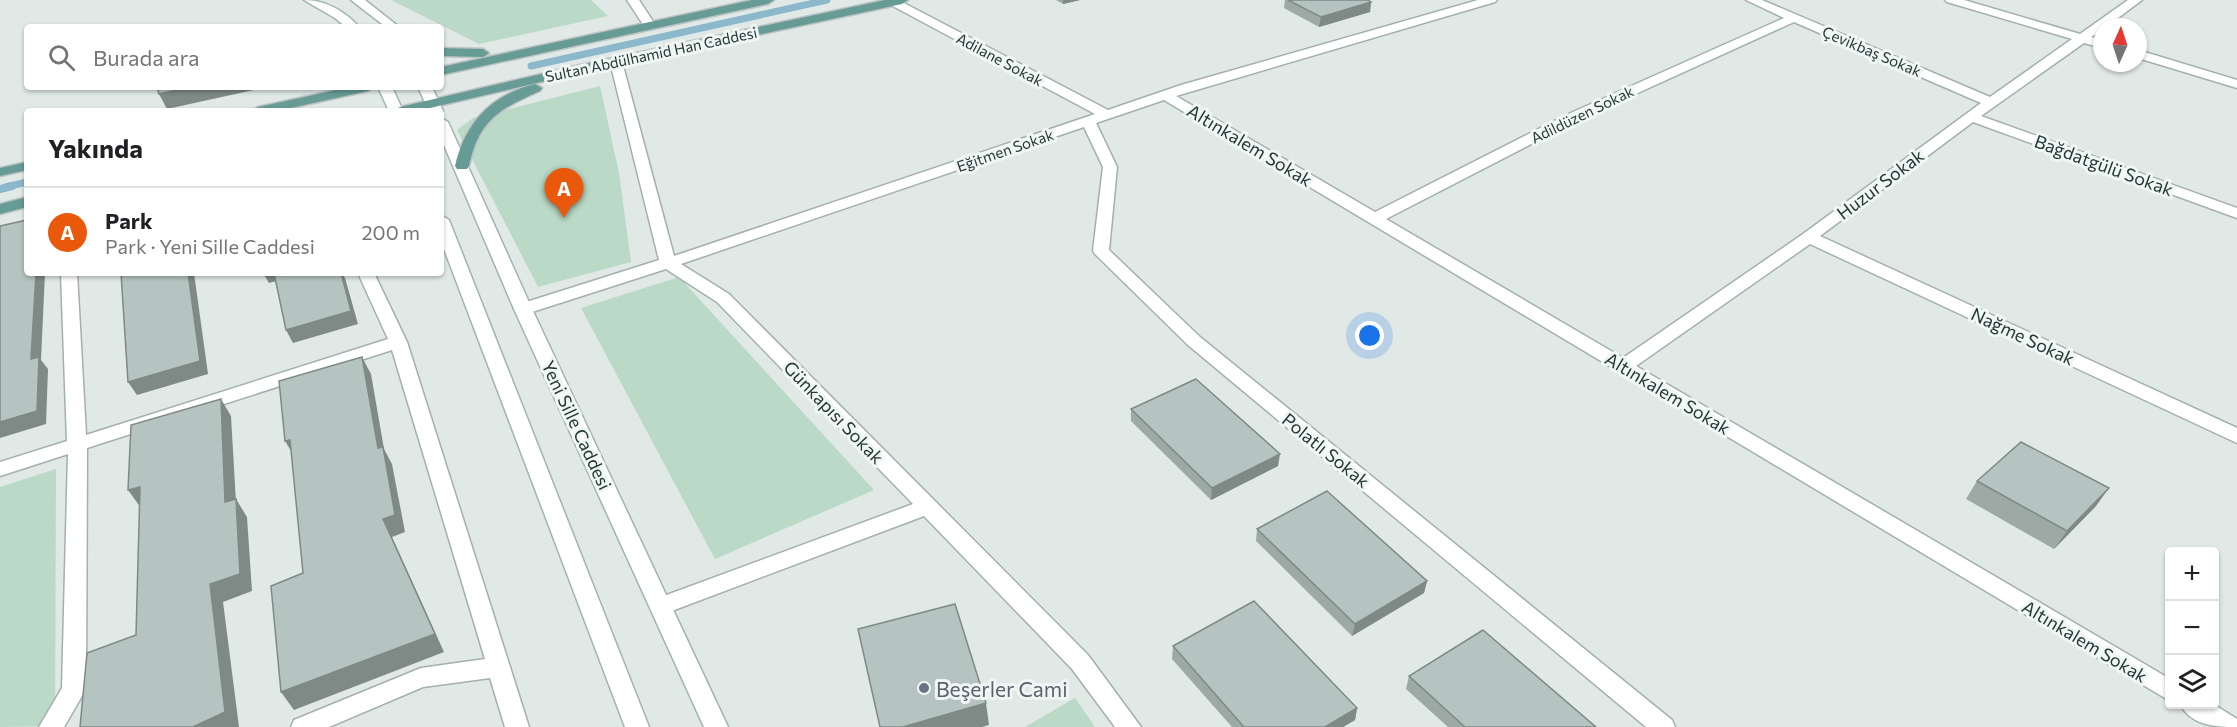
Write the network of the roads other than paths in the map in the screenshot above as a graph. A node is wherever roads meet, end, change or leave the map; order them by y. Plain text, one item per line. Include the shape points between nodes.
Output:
1 (310, 0) edge
2 (357, 0) edge
3 (633, 0) edge
4 (768, 0) edge
5 (1491, 0) edge
6 (1752, 0) edge
7 (1951, 0) edge
8 (2136, 0) edge
9 (898, 1) edge
10 (1794, 18) junction
11 (349, 24) edge
12 (389, 24) edge
13 (650, 26) junction
14 (2083, 39) junction
15 (2093, 42) edge
16 (563, 45) junction
17 (444, 52) edge
18 (2147, 57) edge
19 (616, 62) junction
20 (444, 70) edge
21 (571, 71) junction
22 (2237, 84) edge
23 (308, 90) edge
24 (354, 90) edge
25 (388, 90) edge
26 (426, 90) edge
27 (1166, 95) junction
28 (1991, 102) junction
29 (281, 106) junction
30 (434, 107) edge
31 (257, 108) edge
32 (272, 108) edge
33 (315, 108) edge
34 (396, 108) edge
35 (1971, 117) junction
36 (1098, 118) junction
37 (444, 128) edge
38 (24, 166) edge
39 (462, 166) junction
40 (0, 172) edge
41 (24, 203) edge
42 (0, 209) edge
43 (2237, 213) edge
44 (1374, 219) junction
45 (444, 228) edge
46 (1809, 237) junction
47 (668, 263) junction
48 (69, 276) edge
49 (367, 276) edge
50 (523, 309) junction
51 (398, 342) junction
52 (1623, 366) junction
53 (2237, 436) edge
54 (78, 443) junction
55 (0, 469) edge
56 (927, 507) junction
57 (661, 606) junction
58 (500, 667) junction
59 (2165, 689) edge
60 (2199, 709) edge
61 (51, 727) edge
62 (303, 727) edge
63 (518, 727) edge
64 (637, 727) edge
65 (716, 727) edge
66 (1129, 727) edge
67 (1663, 727) edge
68 (2230, 727) edge

1 - 11 street via 329,8
2 - 12 street
3 - 13 street
4 - 13 main road, Sultan Abdülhamid Han Caddesi
5 - 27 street, Eğitmen Sokak
6 - 10 street, Çevikbaş Sokak
7 - 14 street
8 - 14 street, Huzur Sokak
9 - 19 main road, Sultan Abdülhamid Han Caddesi
9 - 36 street, Adilane Sokak
10 - 28 street, Çevikbaş Sokak
10 - 44 street, Adildüzen Sokak via 1569,119
13 - 16 main road, Sultan Abdülhamid Han Caddesi
14 - 15 street
14 - 28 street, Huzur Sokak
16 - 17 main road via 479,54
16 - 20 main road, Sultan Abdülhamid Han Caddesi
16 - 21 main road via 512,60 496,74 518,80
18 - 22 street
19 - 21 main road, Sultan Abdülhamid Han Caddesi
19 - 47 street
21 - 30 main road, Sultan Abdülhamid Han Caddesi
21 - 39 main road via 514,97 482,117 465,145
23 - 31 main road
24 - 29 main road
25 - 34 street
26 - 30 street
27 - 36 street, Eğitmen Sokak
27 - 44 street, Altınkalem Sokak
28 - 35 street, Huzur Sokak
29 - 32 main road
29 - 33 main road
35 - 43 street, Bağdatgülü Sokak
35 - 46 street, Huzur Sokak
36 - 47 street, Eğitmen Sokak
36 - 67 street, Polatlı Sokak via 1110,167 1101,251 1194,341
37 - 39 street, Yeni Sille Caddesi
38 - 40 main road
39 - 50 street, Yeni Sille Caddesi
41 - 42 main road
44 - 52 street, Altınkalem Sokak
45 - 64 street
46 - 52 street, Huzur Sokak
46 - 53 street, Nağme Sokak
47 - 50 street, Eğitmen Sokak
47 - 56 street, Günkapısı Sokak via 723,298
48 - 54 street
49 - 51 street
50 - 57 street, Yeni Sille Caddesi
51 - 54 street
51 - 58 street
52 - 59 street, Altınkalem Sokak
54 - 55 street
54 - 61 street via 74,689
56 - 57 street
56 - 66 street, Günkapısı Sokak via 1080,662
57 - 65 street, Yeni Sille Caddesi
58 - 62 street via 421,678
58 - 63 street
60 - 68 street

